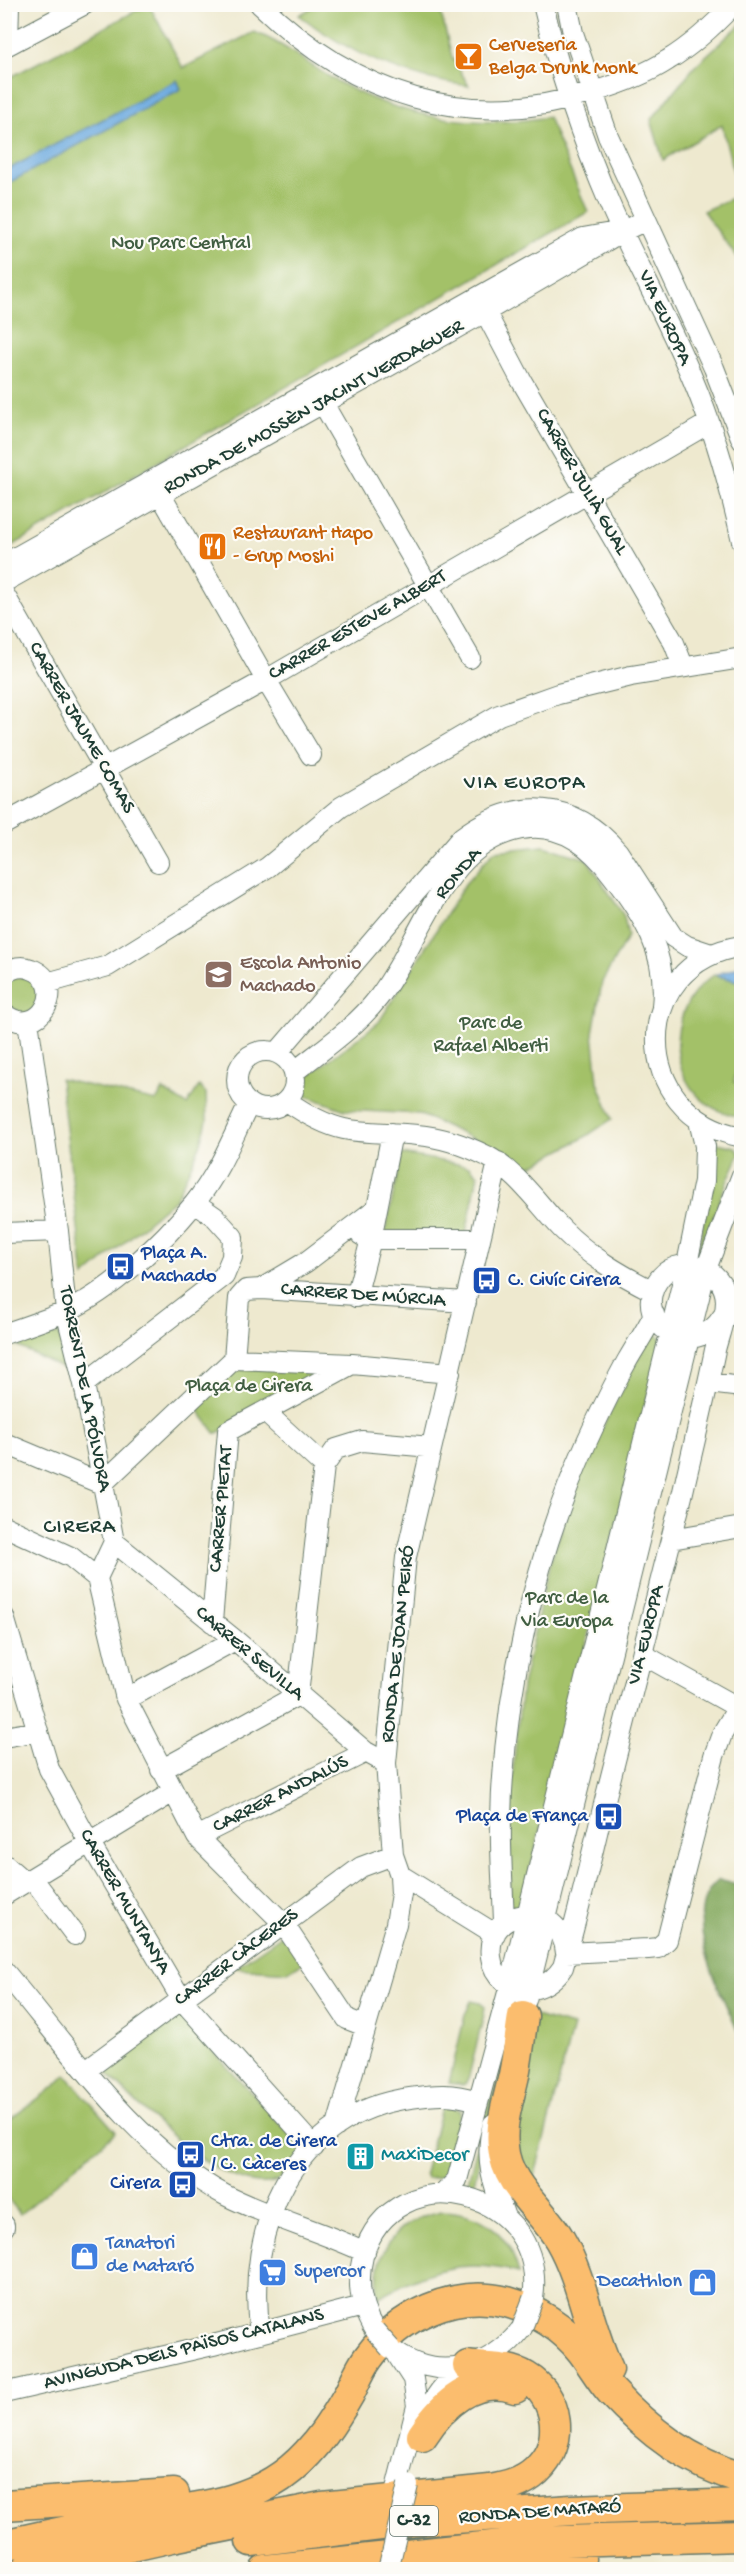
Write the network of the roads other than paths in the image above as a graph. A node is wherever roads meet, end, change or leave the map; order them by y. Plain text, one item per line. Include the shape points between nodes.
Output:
1 (9, 4) edge
2 (85, 4) edge
3 (260, 4) edge
4 (543, 4) edge
5 (567, 4) edge
6 (734, 4) edge
7 (6, 46) edge
8 (594, 92) junction
9 (571, 100) junction
10 (646, 220) junction
11 (623, 231) junction
12 (481, 305) junction
13 (319, 396) junction
14 (709, 423) junction
15 (741, 440) edge
16 (157, 488) junction
17 (587, 492) junction
18 (741, 541) edge
19 (4, 564) edge
20 (4, 582) edge
21 (428, 586) junction
22 (4, 594) edge
23 (470, 658) dead end
24 (741, 658) edge
25 (682, 666) junction
26 (266, 680) junction
27 (312, 755) dead end
28 (105, 770) junction
29 (4, 824) edge
30 (158, 862) dead end
31 (741, 945) edge
32 (711, 954) junction
33 (6, 970) edge
34 (47, 983) junction
35 (662, 1006) junction
36 (4, 1014) edge
37 (28, 1021) junction
38 (277, 1053) junction
39 (294, 1072) junction
40 (287, 1101) junction
41 (249, 1104) junction
42 (699, 1121) junction
43 (392, 1133) junction
44 (741, 1137) edge
45 (498, 1162) junction
46 (741, 1175) edge
47 (195, 1203) junction
48 (377, 1208) junction
49 (350, 1230) junction
50 (58, 1231) junction
51 (4, 1233) edge
52 (371, 1239) junction
53 (480, 1239) junction
54 (687, 1264) junction
55 (706, 1269) junction
56 (253, 1290) junction
57 (653, 1291) junction
58 (356, 1296) junction
59 (466, 1302) junction
60 (66, 1311) junction
61 (730, 1311) edge
62 (654, 1314) junction
63 (4, 1334) edge
64 (671, 1334) junction
65 (690, 1338) junction
66 (234, 1359) junction
67 (352, 1364) junction
68 (450, 1373) junction
69 (709, 1383) junction
70 (84, 1384) junction
71 (741, 1387) edge
72 (265, 1412) junction
73 (4, 1443) edge
74 (431, 1447) junction
75 (324, 1466) junction
76 (102, 1484) junction
77 (4, 1526) edge
78 (741, 1527) edge
79 (671, 1539) junction
80 (114, 1542) junction
81 (97, 1578) junction
82 (212, 1622) junction
83 (6, 1630) edge
84 (235, 1640) junction
85 (642, 1654) junction
86 (298, 1695) junction
87 (126, 1699) junction
88 (739, 1704) edge
89 (38, 1731) junction
90 (4, 1737) edge
91 (366, 1752) junction
92 (386, 1763) junction
93 (161, 1770) junction
94 (173, 1792) junction
95 (197, 1838) junction
96 (89, 1842) junction
97 (393, 1855) junction
98 (4, 1864) edge
99 (400, 1875) junction
100 (29, 1881) junction
101 (4, 1895) edge
102 (537, 1917) junction
103 (283, 1923) junction
104 (500, 1929) junction
105 (75, 1935) dead end
106 (566, 1953) junction
107 (4, 1971) edge
108 (520, 1997) junction
109 (182, 2000) junction
110 (365, 2026) junction
111 (86, 2070) junction
112 (478, 2101) junction
113 (337, 2126) junction
114 (314, 2147) junction
115 (443, 2194) junction
116 (270, 2215) junction
117 (506, 2217) junction
118 (365, 2252) junction
119 (363, 2306) junction
120 (260, 2333) junction
121 (466, 2367) junction
122 (420, 2373) junction
123 (4, 2393) edge
124 (623, 2401) junction
125 (422, 2436) junction
126 (741, 2478) edge
127 (275, 2480) junction
128 (402, 2487) junction
129 (454, 2493) junction
130 (4, 2497) edge
131 (45, 2503) junction
132 (741, 2504) edge
133 (4, 2505) edge
134 (741, 2536) edge
135 (4, 2545) edge
136 (741, 2551) edge
137 (26, 2570) edge
138 (90, 2570) edge
139 (265, 2570) edge
140 (376, 2570) edge
141 (388, 2570) edge
142 (470, 2570) edge

1 - 7 street
2 - 7 street
3 - 9 street via 327,60 379,86 413,97 496,109
4 - 9 street, VIA EUROPA
5 - 8 street, VIA EUROPA
6 - 8 street via 702,36 669,60 631,81
8 - 9 street
8 - 10 street, VIA EUROPA via 608,136
9 - 11 street, VIA EUROPA
10 - 11 street, RONDA DE MOSSÈN JACINT VERDAGUER
10 - 15 street, VIA EUROPA via 714,368
11 - 12 street, RONDA DE MOSSÈN JACINT VERDAGUER via 583,238
11 - 14 street, VIA EUROPA
12 - 13 street, RONDA DE MOSSÈN JACINT VERDAGUER
12 - 17 street, CARRER JULIÀ GUAL
13 - 16 street, RONDA DE MOSSÈN JACINT VERDAGUER
13 - 21 street
14 - 17 street, CARRER ESTEVE ALBERT
14 - 18 street, VIA EUROPA
16 - 19 street, RONDA DE MOSSÈN JACINT VERDAGUER
16 - 20 street, RONDA DE MOSSÈN JACINT VERDAGUER
16 - 26 street
17 - 21 street, CARRER ESTEVE ALBERT
17 - 25 street, CARRER JULIÀ GUAL via 674,643
21 - 23 street
21 - 26 street, CARRER ESTEVE ALBERT
22 - 28 street, CARRER JAUME COMAS
24 - 25 street
25 - 34 street via 558,694 499,715 341,807 268,867 108,966
26 - 27 street
26 - 28 street, CARRER ESTEVE ALBERT
28 - 29 street, CARRER ESTEVE ALBERT
28 - 30 street, CARRER JAUME COMAS
31 - 32 street
32 - 35 street via 681,975
32 - 38 street via 673,937 618,852 587,824 554,811 511,812 479,824 462,837
33 - 34 street via 26,967 42,975
34 - 37 street via 47,1007
35 - 39 street, RONDA via 665,985 655,943 596,853 551,829 517,829 471,853 425,918 378,999
35 - 42 street via 656,1034 658,1063 673,1096
36 - 37 street
37 - 50 street, TORRENT DE LA PÓLVORA
38 - 39 street
38 - 41 street via 252,1054 239,1070 238,1089
39 - 40 street via 295,1084
40 - 41 street via 264,1109
40 - 43 street via 332,1126
41 - 47 street
42 - 44 street
42 - 54 street, VIA EUROPA via 705,1146 704,1181
43 - 45 street via 459,1143
43 - 48 street
45 - 53 street, RONDA DE JOAN PEIRÓ
45 - 57 street via 587,1252
46 - 55 street, VIA EUROPA
47 - 60 street via 138,1260
47 - 70 street via 232,1237 232,1257 224,1276
48 - 49 street
48 - 52 street
49 - 52 street
49 - 56 street via 306,1262
50 - 51 street
50 - 60 street, TORRENT DE LA PÓLVORA
52 - 53 street
52 - 58 street
53 - 59 street, RONDA DE JOAN PEIRÓ
54 - 55 street
54 - 57 street via 663,1274
54 - 64 street, VIA EUROPA
55 - 61 street, VIA EUROPA via 722,1285
55 - 65 street, VIA EUROPA
56 - 58 street, CARRER DE MÚRCIA
56 - 66 street via 239,1298
57 - 62 street
58 - 59 street, CARRER DE MÚRCIA
59 - 68 street, RONDA DE JOAN PEIRÓ
60 - 63 street
60 - 70 street, TORRENT DE LA PÓLVORA
61 - 65 street via 712,1330
61 - 69 street, VIA EUROPA
62 - 64 street
62 - 104 street via 588,1439 529,1610 505,1764
64 - 65 street
64 - 102 street, VIA EUROPA
65 - 102 street, VIA EUROPA
66 - 67 street
66 - 76 street
67 - 68 street
67 - 72 street
68 - 74 street, RONDA DE JOAN PEIRÓ
69 - 71 street
69 - 79 street, VIA EUROPA
70 - 76 street, TORRENT DE LA PÓLVORA
72 - 75 street
72 - 82 street, CARRER PIETAT via 228,1431
73 - 76 street
74 - 75 street via 362,1441 336,1449
74 - 92 street, RONDA DE JOAN PEIRÓ via 406,1557
75 - 86 street
76 - 80 street, TORRENT DE LA PÓLVORA
77 - 81 street via 71,1557
78 - 79 street
79 - 85 street, VIA EUROPA
80 - 81 street
80 - 82 street, CARRER SEVILLA
81 - 87 street
82 - 84 street, CARRER SEVILLA
83 - 89 street, CARRER MUNTANYA
84 - 86 street, CARRER SEVILLA
84 - 87 street
85 - 88 street
85 - 106 street, VIA EUROPA
86 - 91 street, CARRER SEVILLA
86 - 93 street
87 - 93 street
88 - 106 street via 714,1756 667,1940 658,1948
89 - 90 street
89 - 96 street, CARRER MUNTANYA via 49,1769
91 - 92 street, CARRER SEVILLA
91 - 95 street, CARRER ANDALÚS
92 - 97 street, RONDA DE JOAN PEIRÓ
93 - 94 street
94 - 95 street
94 - 96 street
95 - 103 street
96 - 100 street
96 - 109 street, CARRER MUNTANYA
97 - 99 street, RONDA DE JOAN PEIRÓ
97 - 103 street, CARRER CÀCERES via 361,1867
98 - 100 street
99 - 104 street
99 - 110 street, RONDA DE JOAN PEIRÓ via 396,1924
100 - 101 street
100 - 105 street
102 - 104 street via 514,1917
102 - 106 street via 560,1931
102 - 108 street, VIA EUROPA
103 - 109 street, CARRER CÀCERES
103 - 110 street via 347,2019
104 - 108 street via 491,1944 492,1960 500,1976
106 - 108 street, VIA EUROPA via 563,1967 551,1982
107 - 111 street
108 - 112 street, VIA EUROPA
108 - 117 street, VIA EUROPA via 488,2151 492,2182
108 - 124 highway via 514,2073 502,2128 505,2159 512,2177 551,2226 566,2252 594,2337
109 - 111 street, CARRER CÀCERES
109 - 114 street, CARRER MUNTANYA
110 - 113 street, RONDA DE JOAN PEIRÓ
111 - 116 street via 171,2159 225,2195
112 - 113 street via 455,2094 392,2100 354,2113
112 - 115 street, VIA EUROPA via 457,2181
113 - 114 street
114 - 116 street via 301,2159 276,2197
115 - 117 street via 477,2199
115 - 118 street via 421,2198 400,2208 375,2232
116 - 118 street
116 - 120 street via 257,2267
117 - 121 street, bridge via 524,2240 532,2259 533,2299 516,2336 502,2350
118 - 119 street via 360,2273
119 - 120 street, AVINGUDA DELS PAÏSOS CATALANS
119 - 122 street, bridge via 375,2331
120 - 123 street, AVINGUDA DELS PAÏSOS CATALANS
121 - 122 street
121 - 125 street via 435,2396
121 - 129 highway via 513,2371 534,2382 552,2407 555,2427 547,2457 527,2478 506,2487
122 - 128 street via 417,2412
124 - 126 highway via 677,2450
124 - 127 highway via 575,2342 543,2318 521,2307 490,2300 445,2303 392,2332 369,2356 321,2437
125 - 128 street
125 - 129 highway via 447,2404 484,2386 513,2387 526,2393 538,2407 543,2434 534,2458 515,2473
127 - 131 highway via 220,2491
127 - 135 highway via 259,2491 225,2502
128 - 140 street
128 - 141 street, bridge
129 - 137 highway via 322,2507
130 - 131 highway via 31,2497
131 - 133 highway
132 - 138 highway, RONDA DE MATARÓ / C-32 via 581,2509 413,2521 158,2555
134 - 139 highway, RONDA DE MATARÓ / C-32 via 530,2542
136 - 142 highway via 677,2551

